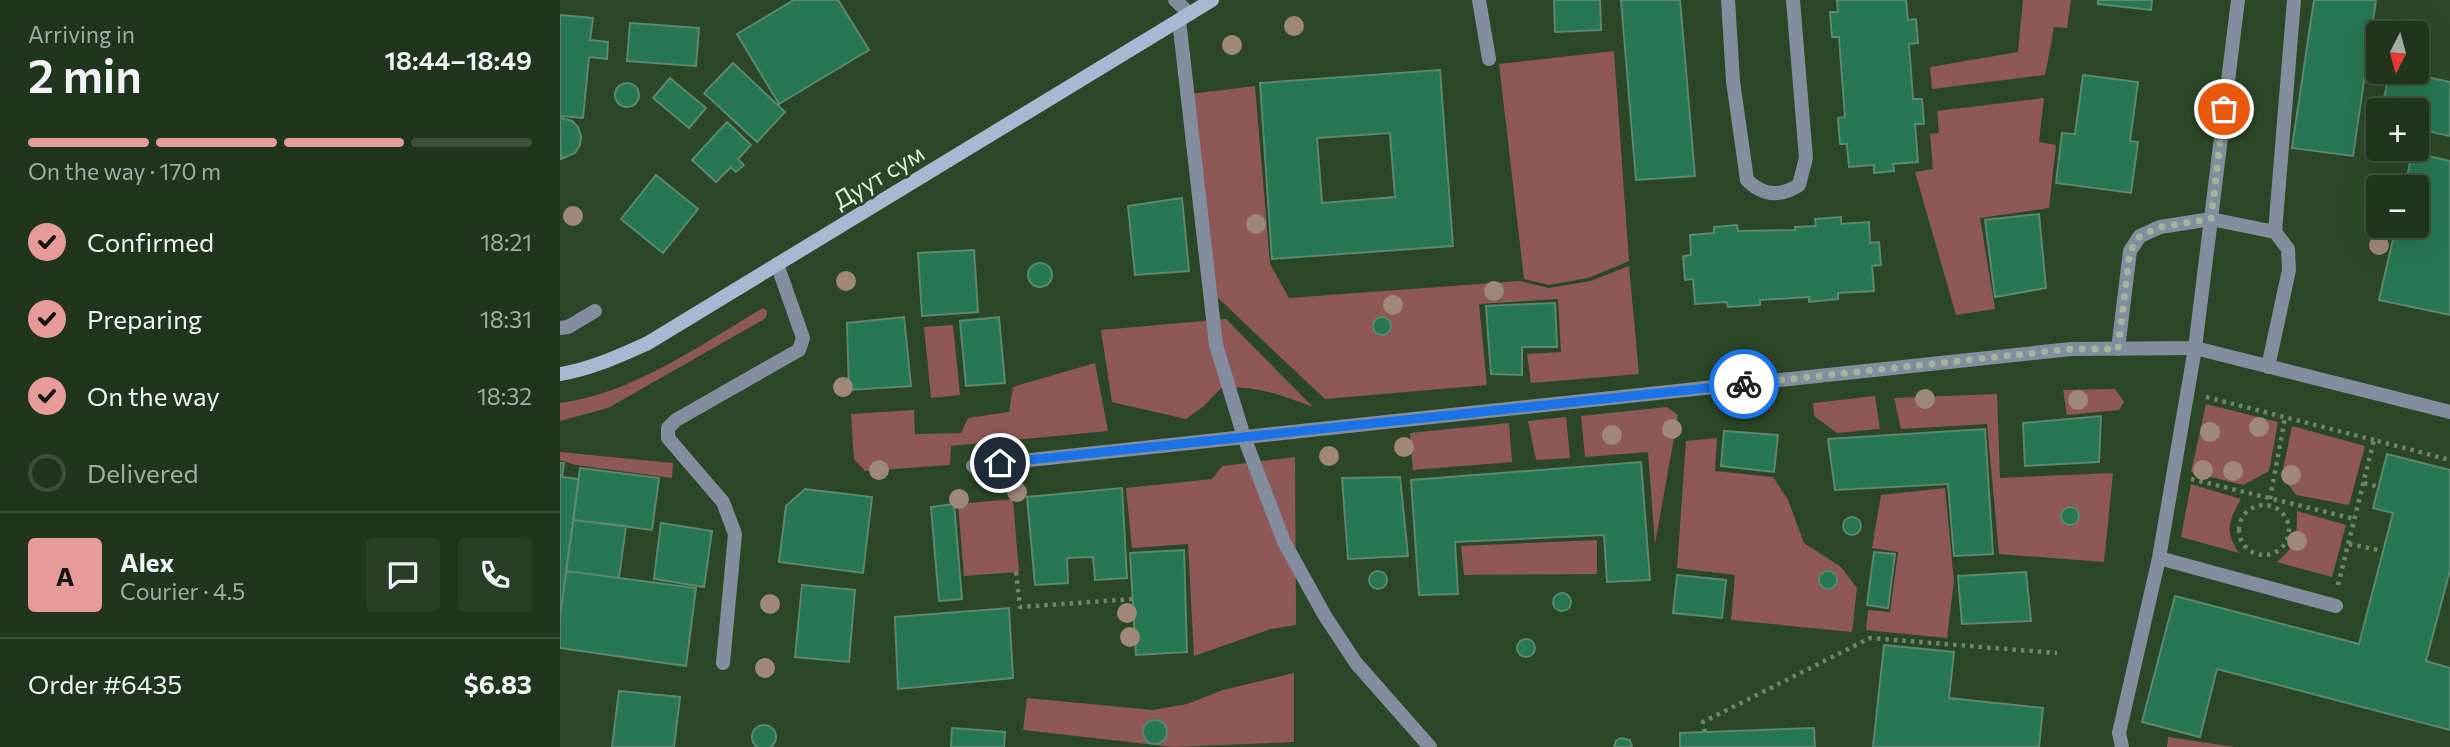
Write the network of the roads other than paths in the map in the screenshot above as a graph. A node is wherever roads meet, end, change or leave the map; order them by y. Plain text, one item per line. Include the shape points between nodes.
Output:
1 (1175, 0) edge
2 (1212, 0) edge
3 (1479, 0) edge
4 (1728, 0) edge
5 (1793, 0) edge
6 (2238, 0) edge
7 (2294, 0) edge
8 (1184, 17) junction
9 (1489, 59) dead end
10 (2211, 219) junction
11 (2276, 232) junction
12 (777, 264) junction
13 (595, 311) dead end
14 (560, 328) edge
15 (2195, 348) junction
16 (2118, 349) junction
17 (2268, 367) junction
18 (560, 374) edge
19 (2450, 412) edge
20 (1244, 437) junction
21 (974, 466) dead end
22 (2160, 558) junction
23 (2336, 606) dead end
24 (723, 663) dead end
25 (1430, 747) edge
26 (2122, 747) edge

1 - 8 street
2 - 8 main road, Дуут сум
3 - 9 street
4 - 5 street via 1733,81 1747,180 1757,190 1773,195 1799,184 1806,158
6 - 10 street
7 - 11 street
8 - 12 main road, Дуут сум
8 - 20 street via 1216,345
10 - 11 street
10 - 15 street
10 - 16 street via 2160,227 2140,236 2130,251
11 - 17 street via 2288,249 2289,270
12 - 18 main road, Дуут сум via 648,343 600,364
12 - 24 street via 803,338 799,350 668,428 668,438 723,502 734,534
13 - 14 street
15 - 16 street
15 - 17 street
15 - 22 street
16 - 20 street via 2071,349
17 - 19 street
20 - 21 street
20 - 25 street via 1284,542 1325,616 1356,663
22 - 23 street
22 - 26 street via 2119,733

